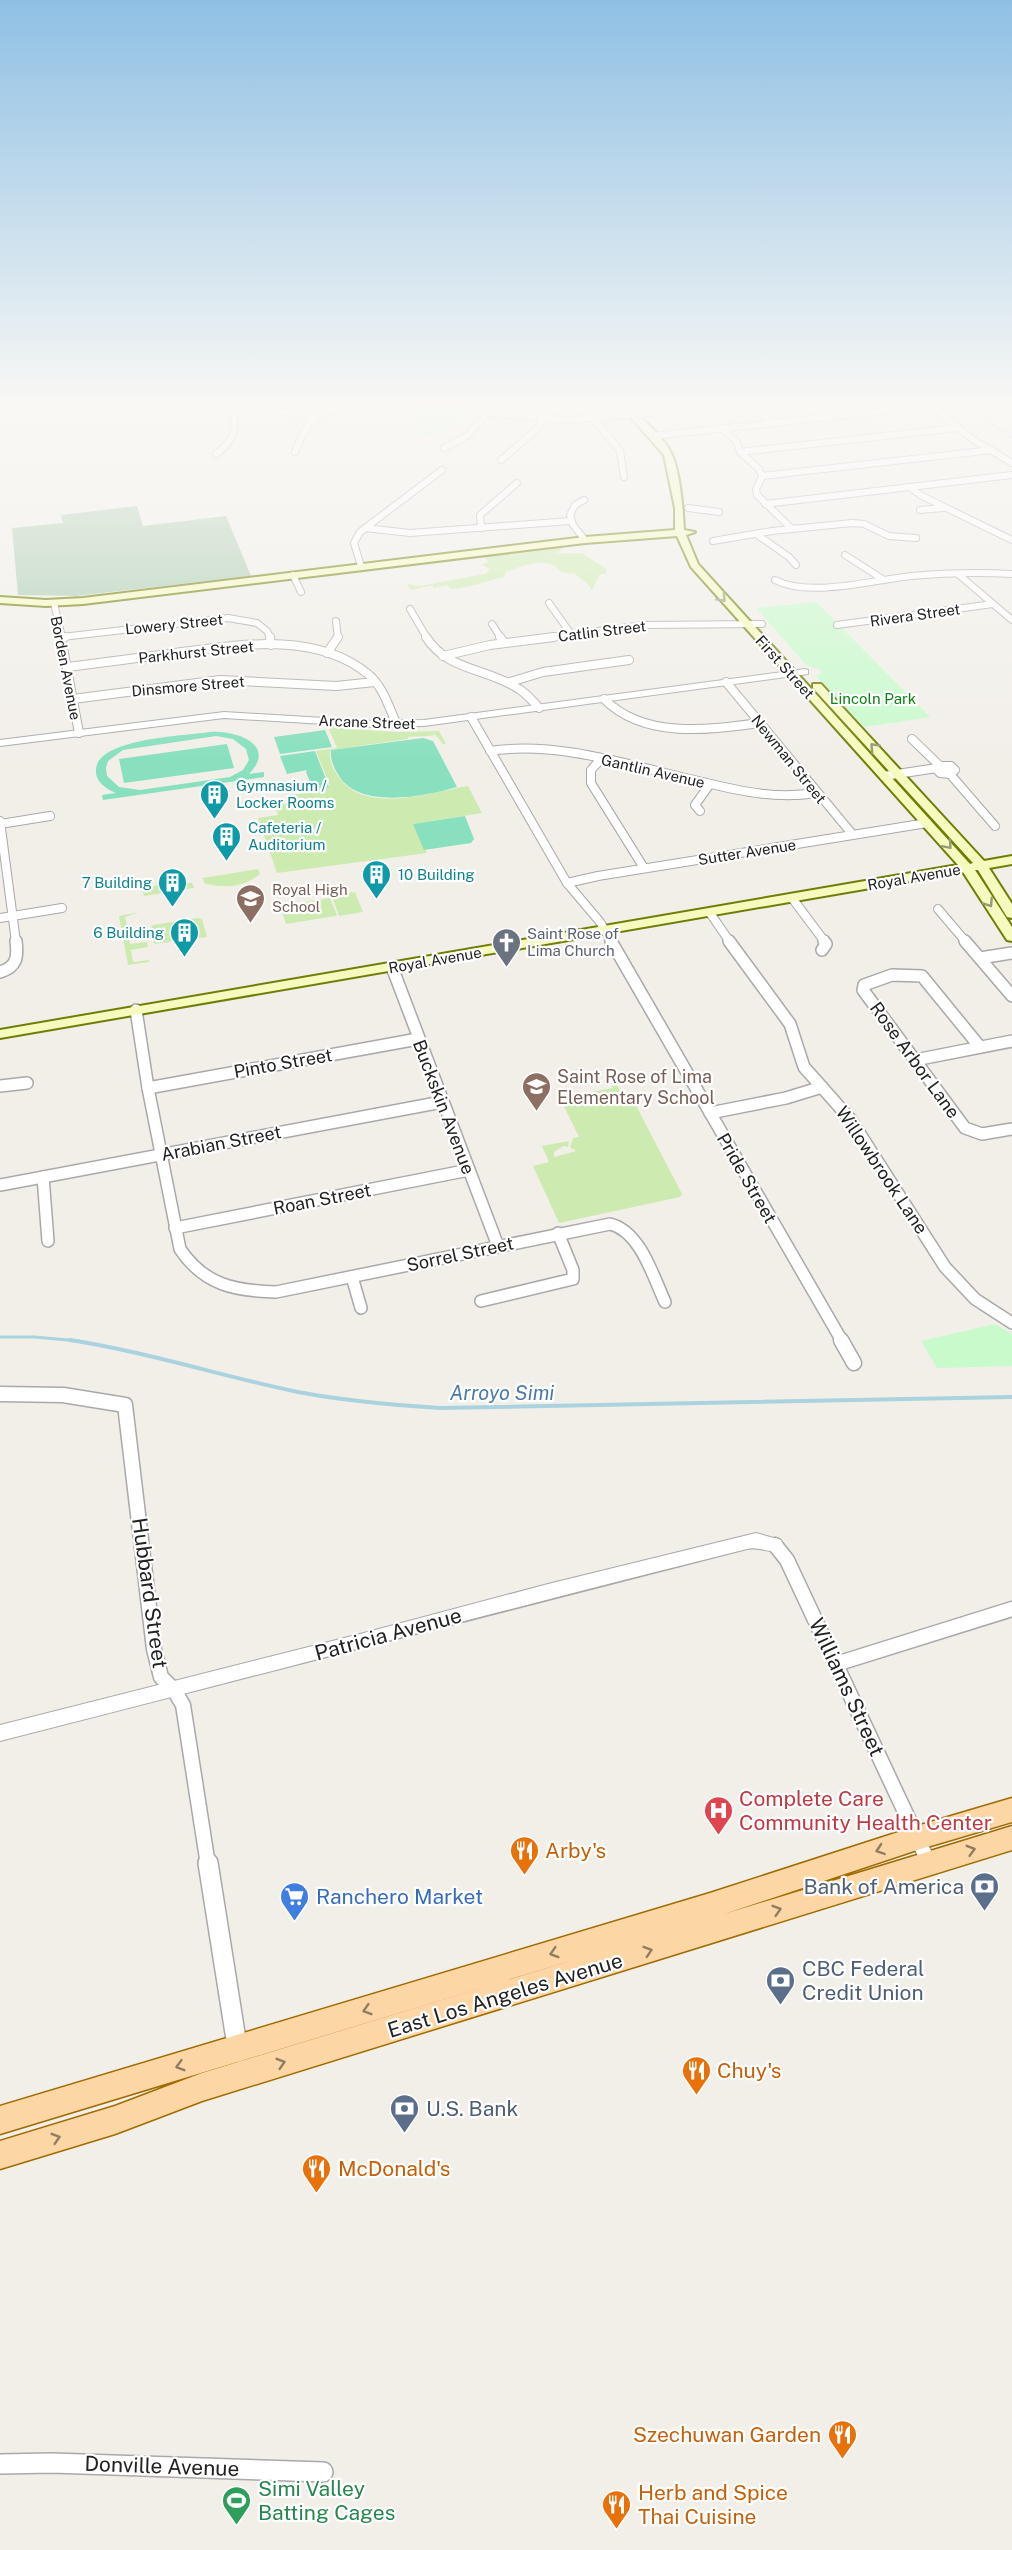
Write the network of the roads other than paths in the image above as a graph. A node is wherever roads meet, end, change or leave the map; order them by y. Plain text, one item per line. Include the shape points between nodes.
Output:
1 (370, 524) edge
2 (481, 524) edge
3 (532, 524) edge
4 (572, 524) edge
5 (683, 524) edge
6 (686, 524) edge
7 (787, 524) edge
8 (845, 524) edge
9 (859, 524) edge
10 (980, 524) edge
11 (365, 528) junction
12 (481, 528) junction
13 (792, 529) junction
14 (685, 532) junction
15 (756, 534) junction
16 (916, 538) dead end
17 (585, 540) junction
18 (1012, 540) edge
19 (713, 541) dead end
20 (845, 555) dead end
21 (796, 565) dead end
22 (361, 566) junction
23 (958, 574) junction
24 (1012, 574) edge
25 (293, 575) junction
26 (775, 580) dead end
27 (884, 580) junction
28 (301, 592) dead end
29 (0, 600) edge
30 (54, 603) junction
31 (549, 603) dead end
32 (993, 604) junction
33 (410, 609) dead end
34 (1012, 620) edge
35 (336, 621) dead end
36 (492, 624) dead end
37 (762, 624) junction
38 (748, 625) junction
39 (837, 625) dead end
40 (571, 634) junction
41 (62, 637) junction
42 (504, 643) junction
43 (271, 645) junction
44 (327, 653) junction
45 (443, 657) junction
46 (629, 660) dead end
47 (68, 667) junction
48 (474, 671) junction
49 (805, 672) junction
50 (792, 674) junction
51 (465, 679) dead end
52 (375, 682) junction
53 (510, 682) junction
54 (726, 682) junction
55 (73, 699) junction
56 (603, 699) junction
57 (539, 708) junction
58 (471, 717) junction
59 (759, 723) junction
60 (397, 725) junction
61 (79, 733) junction
62 (912, 739) dead end
63 (0, 744) edge
64 (490, 751) junction
65 (601, 759) junction
66 (939, 769) junction
67 (902, 776) junction
68 (886, 778) junction
69 (710, 784) junction
70 (816, 793) junction
71 (700, 812) dead end
72 (50, 816) dead end
73 (0, 823) edge
74 (927, 823) junction
75 (995, 826) dead end
76 (853, 835) junction
77 (1012, 860) edge
78 (981, 866) junction
79 (644, 868) junction
80 (967, 868) junction
81 (3, 869) edge
82 (567, 883) junction
83 (792, 898) junction
84 (62, 908) dead end
85 (938, 909) dead end
86 (710, 913) junction
87 (1012, 914) edge
88 (13, 915) junction
89 (0, 918) edge
90 (606, 931) junction
91 (1012, 937) edge
92 (822, 950) dead end
93 (1012, 953) edge
94 (980, 958) junction
95 (392, 967) junction
96 (0, 972) edge
97 (1012, 996) edge
98 (136, 1010) junction
99 (0, 1034) edge
100 (418, 1039) junction
101 (1012, 1041) edge
102 (980, 1047) junction
103 (915, 1060) junction
104 (27, 1083) dead end
105 (0, 1086) edge
106 (822, 1087) junction
107 (148, 1088) junction
108 (442, 1102) junction
109 (710, 1113) junction
110 (1012, 1129) edge
111 (161, 1155) junction
112 (469, 1170) junction
113 (43, 1177) junction
114 (0, 1185) edge
115 (175, 1228) junction
116 (558, 1233) junction
117 (48, 1241) dead end
118 (498, 1246) junction
119 (352, 1277) junction
120 (482, 1301) dead end
121 (665, 1302) dead end
122 (361, 1308) dead end
123 (1012, 1323) edge
124 (854, 1363) dead end
125 (0, 1394) edge
126 (776, 1545) joint
127 (1012, 1609) edge
128 (836, 1664) junction
129 (174, 1690) junction
130 (0, 1733) edge
131 (1012, 1810) edge
132 (917, 1838) junction
133 (1012, 1838) edge
134 (929, 1863) junction
135 (584, 1944) junction
136 (600, 1966) junction
137 (237, 2050) junction
138 (242, 2075) junction
139 (0, 2120) edge
140 (0, 2155) edge
141 (0, 2464) edge
142 (323, 2472) dead end

1 - 11 street
2 - 12 street
3 - 12 street
4 - 17 street
5 - 14 main road, First Street
6 - 14 main road, First Street
7 - 13 street
8 - 13 street
9 - 16 street via 889,536
10 - 18 street
11 - 12 street via 410,533
11 - 22 street via 354,543
13 - 15 street
14 - 17 main road
14 - 37 main road, First Street via 704,560
14 -> 38 main road, First Street via 694,565
15 - 19 street
15 - 21 street
17 - 22 main road
20 - 27 street
22 - 25 main road
23 - 24 street
23 - 27 street
23 - 32 street
25 - 28 street
25 - 30 main road
26 - 27 street via 785,585 820,587
29 - 30 main road
30 - 41 street, Borden Avenue
31 - 40 street
32 - 34 street
32 - 39 street, Rivera Street
33 - 45 street via 429,643
35 - 44 street via 339,638
36 - 42 street
37 - 38 street, Catlin Street
37 - 49 main road, First Street
38 - 40 street, Catlin Street via 667,623
38 - 50 main road, First Street
40 - 42 street, Catlin Street
41 - 43 street, Lowery Street via 228,618 263,626 270,634
41 - 47 street, Borden Avenue
42 - 45 street, Catlin Street
43 - 44 street, Parkhurst Street
43 - 47 street, Parkhurst Street via 229,646
44 - 52 street, Parkhurst Street via 356,665
45 - 48 street
46 - 53 street via 543,672
47 - 55 street, Borden Avenue
48 - 51 street
48 - 53 street
49 - 50 street, Arcane Street
67 -> 49 main road, First Street
50 - 54 street, Arcane Street
50 - 68 main road, First Street
52 - 55 street, Dinsmore Street via 336,686 220,680
52 - 60 street, Parkhurst Street
53 - 57 street via 528,693
54 - 56 street, Arcane Street
54 - 59 street, Newman Street
55 - 61 street, Borden Avenue
56 - 57 street, Arcane Street
56 - 59 street via 623,716 669,727 705,730
57 - 58 street, Arcane Street
58 - 60 street, Arcane Street
58 - 64 street, Pride Street
59 - 70 street, Newman Street
60 - 61 street, Arcane Street via 224,715
61 - 63 street, Arcane Street
62 - 66 street
64 - 65 street, Gantlin Avenue via 541,747
64 - 82 street, Pride Street
65 - 69 street, Gantlin Avenue
65 - 79 street via 591,770 591,783
66 - 67 street
66 - 75 street via 950,774
67 - 68 street
67 - 78 main road, First Street
68 - 74 main road, First Street
69 - 70 street, Gantlin Avenue via 768,796
69 - 71 street via 695,805
70 - 76 street, Newman Street
72 - 73 street
73 - 81 street
74 - 76 street, Sutter Avenue
74 -> 80 main road, First Street
76 - 79 street, Sutter Avenue
77 - 78 main road, Royal Avenue
78 - 80 main road, Royal Avenue
78 - 87 main road, First Street
79 - 82 street, Sutter Avenue
80 - 83 main road, Royal Avenue
80 -> 91 main road, First Street
81 - 88 street
82 - 90 street, Pride Street
83 - 86 main road, Royal Avenue
83 - 92 street via 826,944
84 - 88 street
85 - 94 street
86 - 90 main road, Royal Avenue
86 - 106 street, Willowbrook Lane via 781,1009 804,1067
88 - 89 street
88 - 96 street via 17,962
90 - 95 main road, Royal Avenue
90 - 109 street, Pride Street
93 - 94 street
94 - 97 street
95 - 98 main road, Royal Avenue
95 - 100 street, Buckskin Avenue
98 - 99 main road, Royal Avenue
98 - 107 street
100 - 107 street, Pinto Street
100 - 108 street, Buckskin Avenue
101 - 102 street
102 - 103 street
102 - 103 street, Rose Arbor Lane via 925,978 906,974 864,985
103 - 110 street, Rose Arbor Lane via 965,1128 985,1135
104 - 105 street
106 - 109 street
106 - 123 street, Willowbrook Lane via 851,1120 956,1281
107 - 111 street
108 - 111 street, Arabian Street
108 - 112 street, Buckskin Avenue
109 - 124 street, Pride Street
111 - 113 street, Arabian Street
111 - 115 street
112 - 115 street, Roan Street
112 - 118 street, Buckskin Avenue
113 - 114 street, Arabian Street
113 - 117 street
115 - 119 street, Sorrel Street via 185,1258 211,1281 253,1292 276,1292
116 - 118 street, Sorrel Street
116 - 120 street via 573,1279
116 - 121 street, Sorrel Street via 610,1224 628,1230
118 - 119 street, Sorrel Street
119 - 122 street
125 - 129 street, Hubbard Street via 89,1396 125,1405 154,1649 160,1677
126 - 128 street, Williams Street
126 - 129 street, Patricia Avenue via 747,1542
127 - 128 street
128 - 132 street, Williams Street
129 - 130 street, Patricia Avenue
129 - 137 street, Hubbard Street via 183,1705
131 - 132 main road, East Los Angeles Avenue
132 - 134 street, Williams Street
132 -> 135 main road, East Los Angeles Avenue
134 -> 133 main road, East Los Angeles Avenue
136 -> 134 main road, East Los Angeles Avenue
135 - 136 main road
135 -> 137 main road, East Los Angeles Avenue
138 -> 136 main road, East Los Angeles Avenue
137 - 138 street, Hubbard Street
137 -> 139 main road, East Los Angeles Avenue
140 -> 138 main road, East Los Angeles Avenue
141 - 142 street, Donville Avenue

